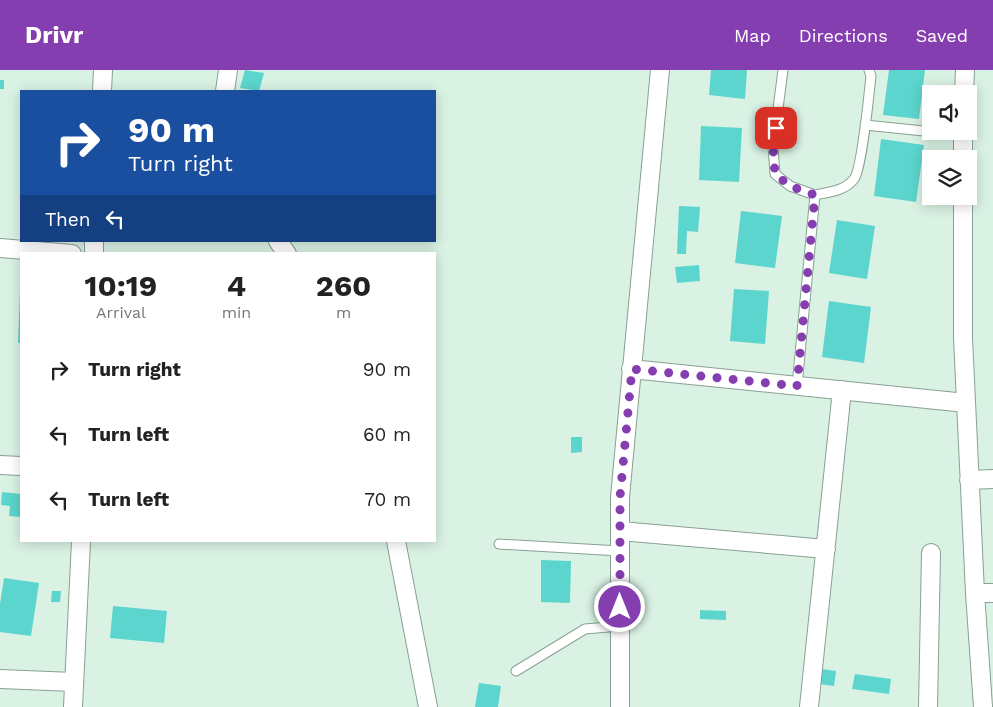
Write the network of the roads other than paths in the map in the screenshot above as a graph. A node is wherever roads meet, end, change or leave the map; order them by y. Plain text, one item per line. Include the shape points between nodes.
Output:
1 (104, 70) edge
2 (228, 70) edge
3 (660, 70) edge
4 (783, 70) edge
5 (870, 70) edge
6 (965, 70) edge
7 (964, 85) edge
8 (102, 90) edge
9 (225, 90) edge
10 (865, 125) junction
11 (922, 130) edge
12 (815, 195) junction
13 (963, 205) edge
14 (0, 248) edge
15 (48, 252) edge
16 (632, 369) junction
17 (797, 386) junction
18 (842, 390) junction
19 (966, 403) junction
20 (0, 465) edge
21 (20, 466) edge
22 (993, 479) edge
23 (969, 480) junction
24 (620, 531) junction
25 (80, 542) edge
26 (396, 542) edge
27 (499, 544) dead end
28 (826, 549) junction
29 (620, 551) junction
30 (931, 553) dead end
31 (993, 592) edge
32 (975, 593) junction
33 (620, 626) junction
34 (516, 671) dead end
35 (0, 679) edge
36 (74, 682) junction
37 (73, 707) edge
38 (428, 707) edge
39 (620, 707) edge
40 (809, 707) edge
41 (928, 707) edge
42 (983, 707) edge

1 - 8 street
2 - 9 street
3 - 16 street
4 - 12 lane via 773,147 775,174 790,186
5 - 10 lane
6 - 7 street
10 - 11 lane
10 - 12 lane via 855,179 842,189
12 - 17 lane
13 - 19 street
14 - 15 street
16 - 17 street
16 - 24 street via 620,497
17 - 18 street
18 - 19 street
18 - 28 street
19 - 23 street
20 - 21 street
22 - 23 street
23 - 32 street
24 - 28 street
24 - 29 street
25 - 36 street
26 - 38 street
27 - 29 lane
28 - 40 street
29 - 33 street
30 - 41 street
31 - 32 street
32 - 42 street
33 - 34 lane via 585,629
33 - 39 street
35 - 36 street
36 - 37 street

